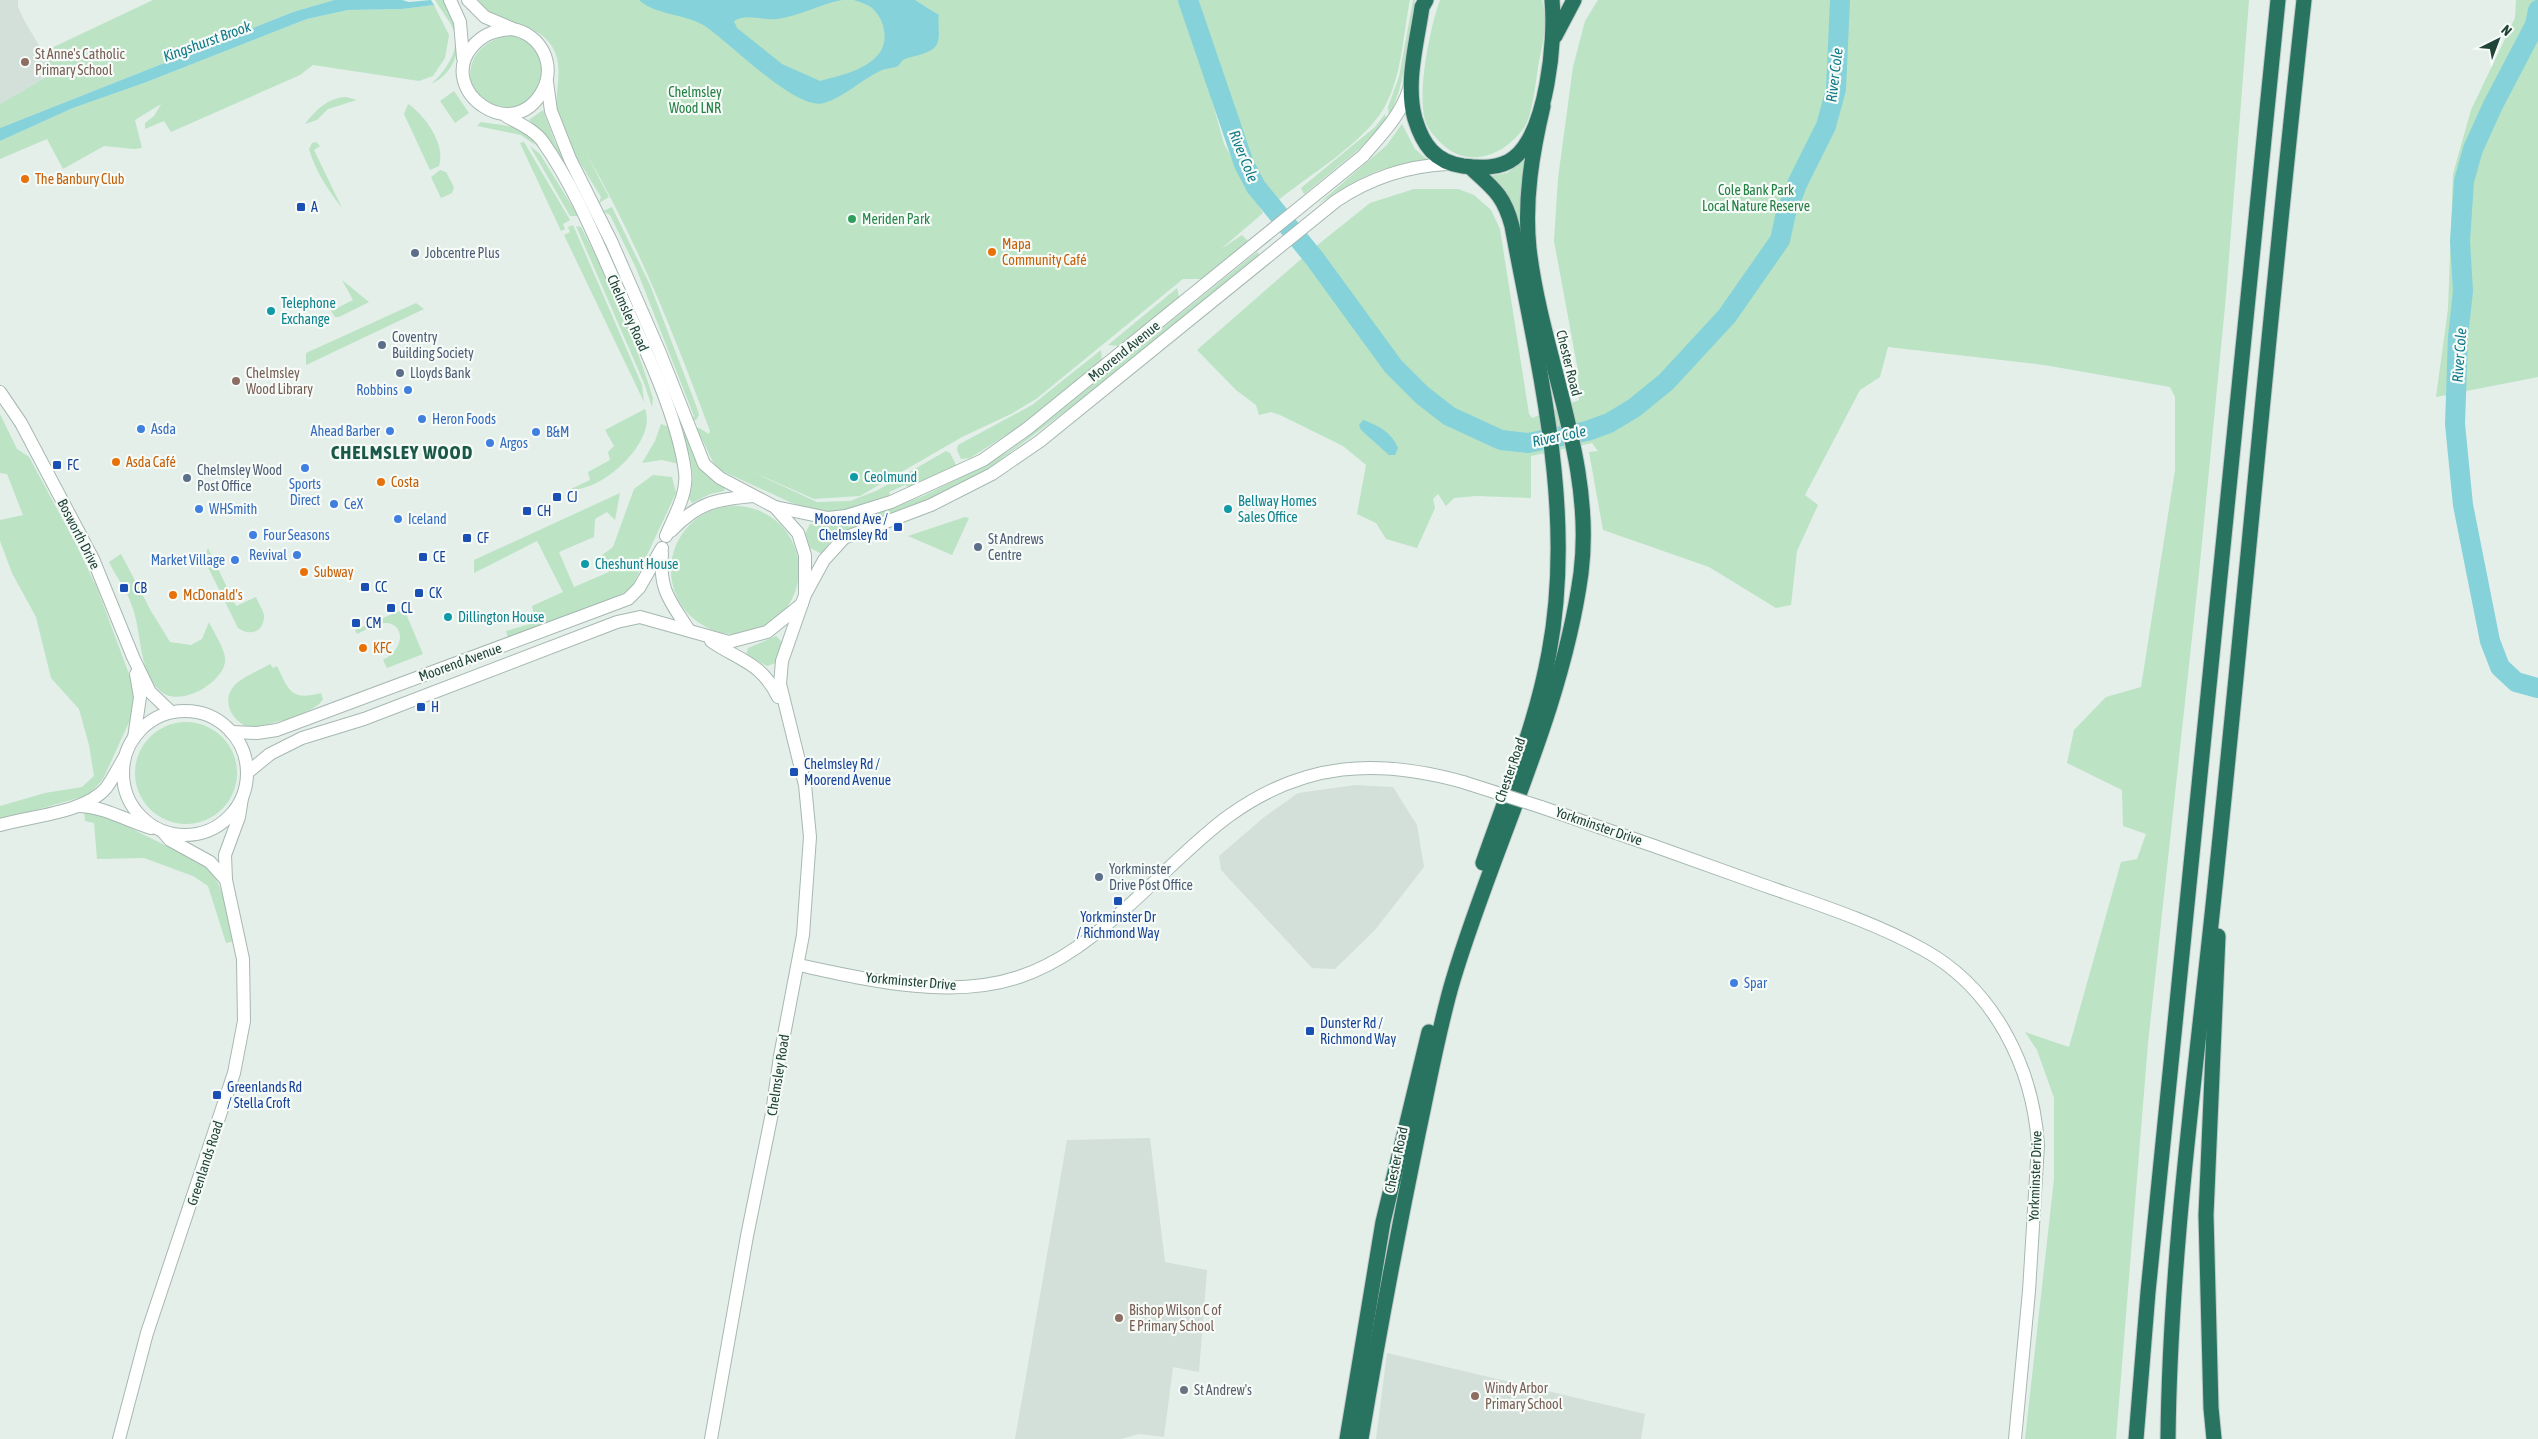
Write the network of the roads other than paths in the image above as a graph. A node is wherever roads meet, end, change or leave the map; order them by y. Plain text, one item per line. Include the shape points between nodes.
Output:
1 (1426, 0) edge
2 (1552, 0) edge
3 (1574, 0) edge
4 (2278, 0) edge
5 (2304, 0) edge
6 (468, 1) edge
7 (453, 5) edge
8 (512, 29) junction
9 (1550, 46) junction
10 (463, 58) junction
11 (1412, 80) junction
12 (547, 82) junction
13 (1543, 106) junction
14 (506, 116) junction
15 (1448, 164) junction
16 (1470, 167) junction
17 (0, 384) edge
18 (0, 392) edge
19 (1552, 395) junction
20 (16, 415) junction
21 (753, 496) junction
22 (776, 507) junction
23 (664, 542) junction
24 (803, 600) junction
25 (694, 631) junction
26 (133, 657) junction
27 (785, 710) junction
28 (171, 712) junction
29 (231, 732) junction
30 (134, 738) junction
31 (126, 756) junction
32 (247, 773) junction
33 (242, 798) junction
34 (80, 806) junction
35 (0, 825) edge
36 (160, 831) junction
37 (2217, 867) junction
38 (226, 880) junction
39 (799, 965) junction
40 (2148, 1292) junction
41 (119, 1439) edge
42 (711, 1439) edge
43 (1347, 1439) edge
44 (1361, 1439) edge
45 (2015, 1439) edge
46 (2136, 1439) edge
47 (2144, 1439) edge
48 (2168, 1439) edge
49 (2214, 1439) edge

1 - 11 highway via 1422,7
2 - 9 highway
3 - 9 highway
4 - 40 highway
5 - 37 highway via 2273,282
6 - 8 street via 485,17
7 - 10 street via 460,22
8 - 10 street via 499,30 479,39
8 - 12 street via 526,34 544,50 549,71
9 - 13 highway
10 - 14 street via 461,70 471,95 496,114
11 - 15 highway via 1415,119 1421,134 1430,151
11 - 22 street, Moorend Avenue via 1405,102 1363,156 1028,428 983,460 891,502 846,516 814,517
12 - 14 street via 531,106
12 - 21 street, Chelmsley Road via 551,111 570,159 612,242 657,344 699,455 720,478
13 - 16 highway via 1529,139 1513,159 1488,167
13 - 19 highway, Chester Road via 1529,177 1529,246
14 - 23 street, Chelmsley Road via 542,141 565,178 635,327 664,398 681,450 685,478 682,497
15 - 16 highway
15 - 24 street, Moorend Avenue via 1379,176 1355,188 1040,441 992,474 931,505 844,538 824,560
16 - 19 highway, Chester Road via 1498,192 1506,206
17 - 20 street, Bosworth Drive
18 - 20 street, Bosworth Drive
19 - 43 highway, Chester Road via 1553,457 1560,530 1550,653 1536,706 1432,1020 1383,1222
19 - 44 highway, Chester Road via 1575,451 1582,497 1581,572 1556,682 1443,1015 1388,1279
20 - 26 street, Bosworth Drive via 93,559
21 - 22 street
21 - 23 street via 725,498 695,509
22 - 24 street via 798,533 805,555
23 - 25 street via 660,573 664,592
23 - 29 street, Moorend Avenue via 639,588 628,598 277,730
24 - 25 street via 778,624 755,637 729,642
24 - 27 street, Chelmsley Road via 782,662 780,684
25 - 27 street, Chelmsley Road via 752,664 770,680
25 - 32 street, Moorend Avenue via 640,617 618,622 364,719 302,738 270,754
26 - 28 street, Bosworth Drive via 150,692
26 - 30 street, Bosworth Drive via 140,697
27 - 39 street, Chelmsley Road via 805,785 810,838
28 - 29 street via 201,713 218,720
28 - 30 street via 156,718
29 - 32 street via 241,747
30 - 31 street
31 - 34 street via 106,788
31 - 36 street via 123,778 135,809
32 - 33 street
33 - 36 street via 229,816 209,830 188,834
33 - 38 street, Greenlands Road via 239,817 225,855
34 - 35 street
34 - 36 street via 104,809
36 - 38 street via 210,862
37 - 48 highway via 2176,1275
37 - 49 highway via 2218,967 2206,1215 2210,1408
38 - 41 street, Greenlands Road via 243,959 244,1021 234,1073 147,1333
39 - 42 street, Chelmsley Road
39 - 45 street, Yorkminster Drive, bridge via 871,979 942,986 980,985 1018,977 1048,964 1096,934 1229,815 1262,794 1289,781 1335,769 1371,766 1408,769 1463,782 1541,807 1780,891 1896,936 1926,951 1952,970 1988,1006 2013,1047 2028,1086 2038,1145
40 - 46 highway
40 - 47 highway

